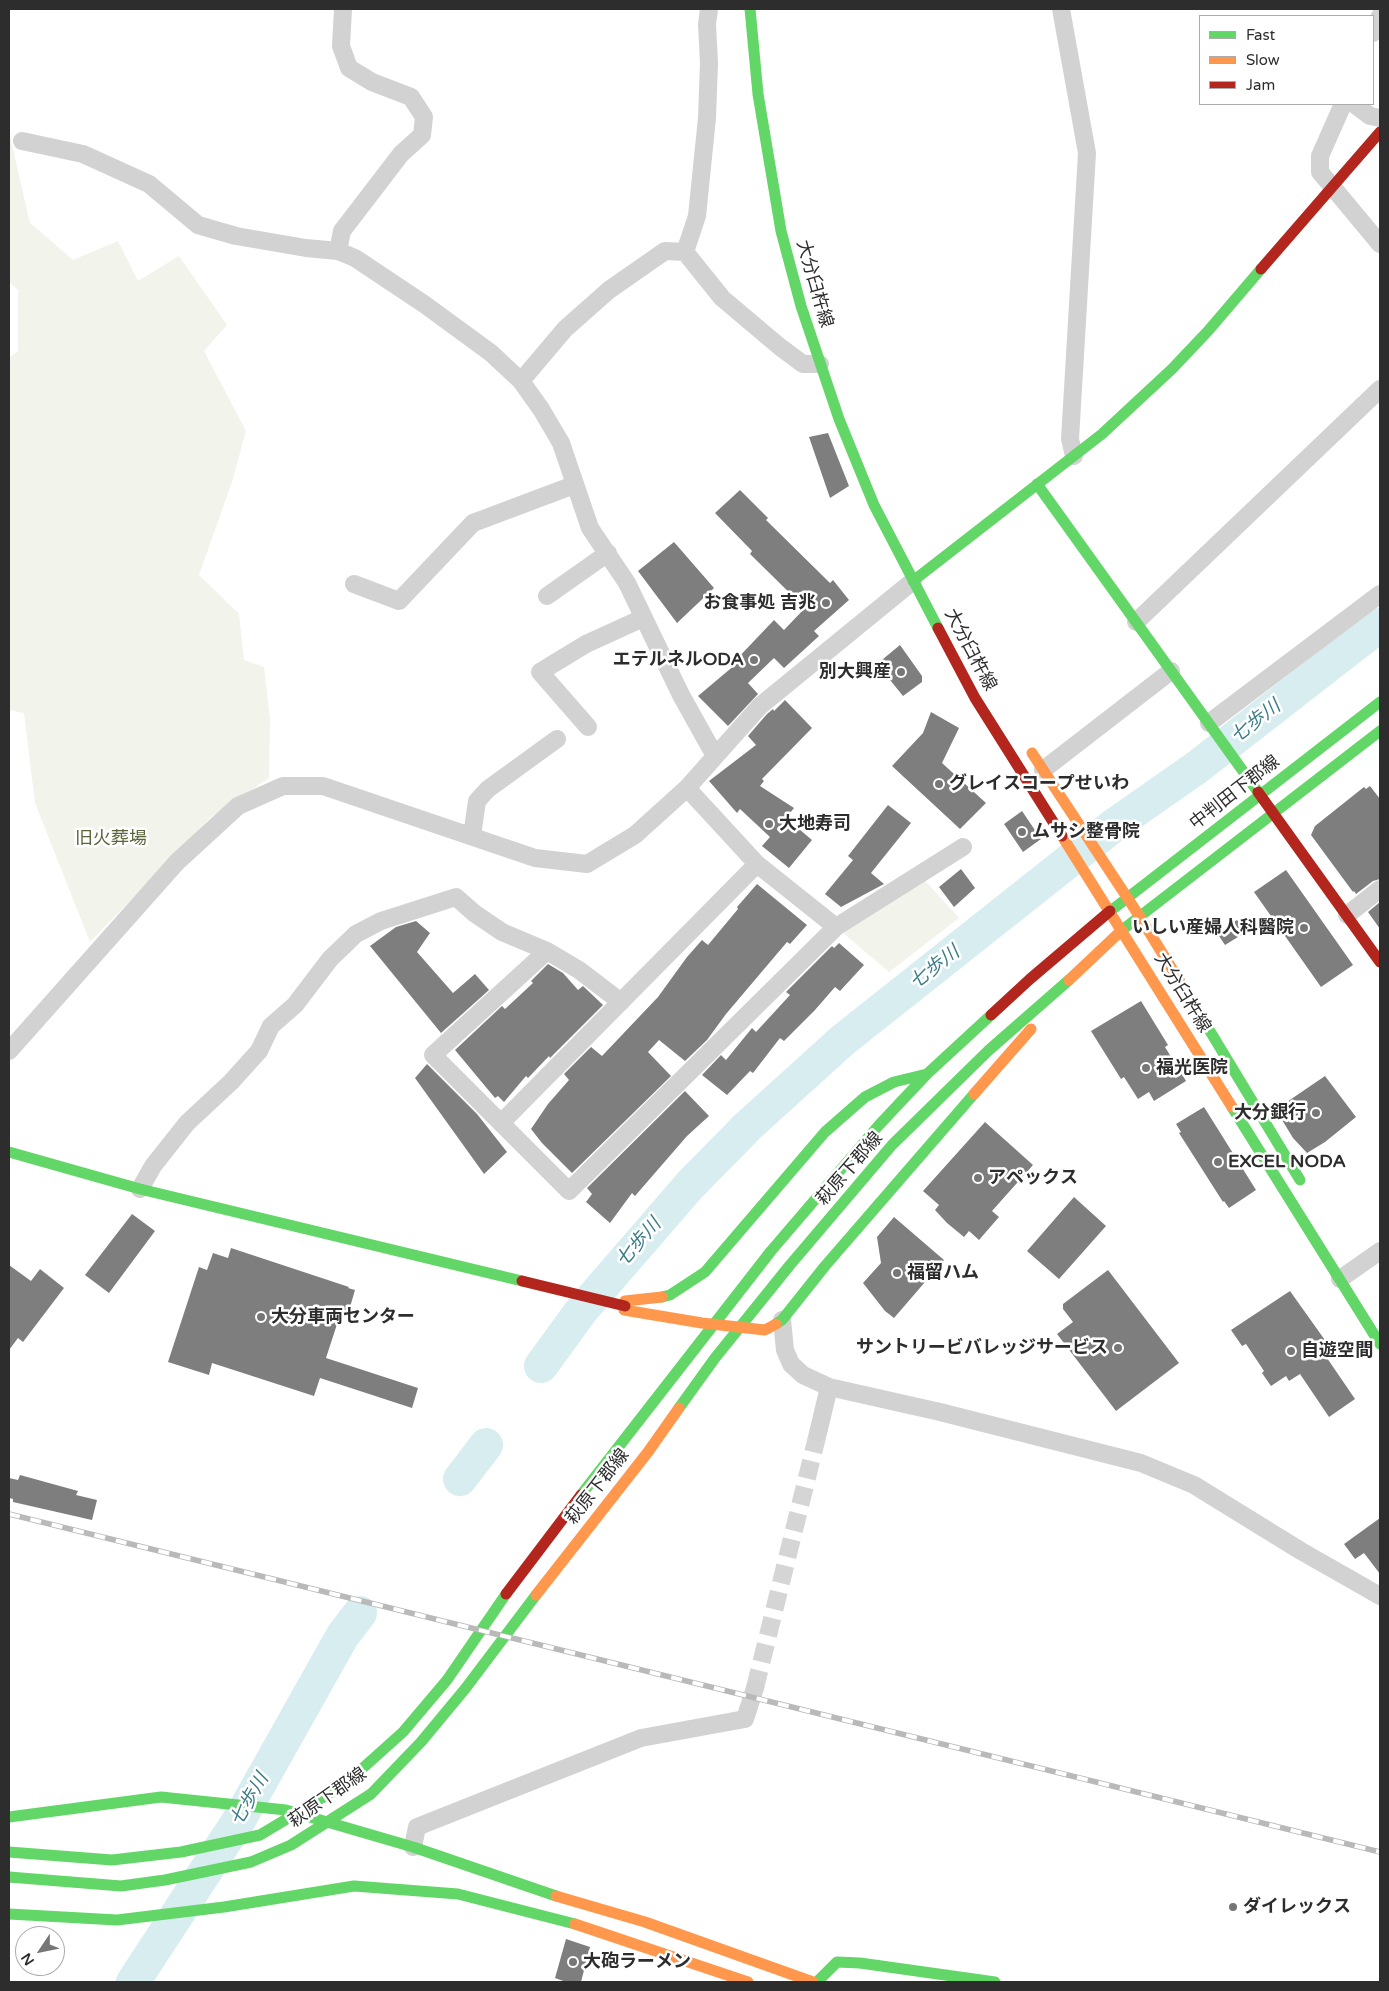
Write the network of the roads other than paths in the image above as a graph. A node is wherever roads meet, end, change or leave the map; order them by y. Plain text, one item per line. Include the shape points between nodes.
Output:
1 (343, 9) edge
2 (709, 9) edge
3 (750, 9) edge
4 (1061, 9) edge
5 (1380, 16) edge
6 (1374, 31) edge
7 (1343, 105) edge
8 (1355, 105) edge
9 (1380, 118) edge
10 (1380, 132) edge
11 (22, 140) dead end
12 (1331, 187) junction
13 (1380, 244) edge
14 (338, 251) junction
15 (684, 252) junction
16 (820, 364) junction
17 (521, 380) junction
18 (1380, 389) edge
19 (1074, 456) junction
20 (1037, 484) junction
21 (574, 485) junction
22 (608, 553) junction
23 (913, 581) junction
24 (354, 584) dead end
25 (1380, 594) edge
26 (547, 596) dead end
27 (643, 618) junction
28 (1136, 622) junction
29 (965, 654) dead end
30 (1172, 671) junction
31 (1380, 702) edge
32 (1211, 725) junction
33 (588, 727) dead end
34 (1380, 731) edge
35 (556, 740) dead end
36 (1027, 747) dead end
37 (715, 756) junction
38 (1043, 770) junction
39 (687, 788) junction
40 (1262, 796) junction
41 (1275, 814) junction
42 (472, 836) junction
43 (963, 847) dead end
44 (757, 864) junction
45 (1380, 889) edge
46 (1127, 898) junction
47 (1110, 911) junction
48 (1347, 915) junction
49 (1140, 917) junction
50 (836, 927) junction
51 (1122, 930) junction
52 (548, 951) junction
53 (1380, 962) edge
54 (1047, 998) junction
55 (621, 1002) junction
56 (9, 1051) edge
57 (927, 1074) junction
58 (501, 1123) junction
59 (9, 1152) edge
60 (140, 1189) junction
61 (1308, 1193) dead end
62 (1380, 1252) edge
63 (1351, 1272) junction
64 (625, 1306) junction
65 (782, 1320) junction
66 (1380, 1344) edge
67 (830, 1387) junction
68 (818, 1434) tunnel mouth
69 (1380, 1596) edge
70 (755, 1688) tunnel mouth
71 (9, 1817) edge
72 (413, 1847) junction
73 (9, 1852) edge
74 (9, 1877) edge
75 (9, 1914) edge
76 (748, 1982) edge
77 (815, 1982) edge
78 (995, 1982) edge

1 - 14 street via 341,46 349,68 372,82 411,97 424,117 422,135 401,154 342,232
2 - 15 street via 707,118 697,216
3 - 16 main road, 大分臼杵線 via 758,94 781,231
4 - 19 street via 1087,153 1070,440
5 - 6 street
7 - 12 street via 1320,156 1320,172
8 - 9 street via 1370,116
10 - 12 main road
11 - 14 street via 83,154 149,184 198,225 236,236
12 - 13 street
12 - 19 main road via 1208,331 1114,424
14 - 17 street via 355,258 424,304 491,353
15 - 16 street via 722,298 780,347 802,364
15 - 17 street via 666,251 609,290 565,329
16 - 23 main road, 大分臼杵線 via 858,469
17 - 21 street via 561,443
18 - 28 street
19 - 20 main road
20 - 23 main road
20 - 28 main road
21 - 22 street via 590,528
21 - 24 street via 473,523 400,601
22 - 26 street
22 - 27 street via 627,583
23 - 29 main road, 大分臼杵線
23 - 37 street via 760,706
23 - 47 main road, 大分臼杵線 via 975,698
25 - 32 street
27 - 33 street via 586,644 540,672
27 - 37 street
28 - 30 main road
30 - 32 main road
30 - 38 street
31 - 40 main road, 中判田下郡線
32 - 40 main road
34 - 41 main road
35 - 42 street via 488,789 477,801
36 - 38 main road, 大分臼杵線
37 - 39 street
38 - 46 main road, 大分臼杵線
39 - 42 street via 635,835 587,864 535,858
39 - 44 street
40 - 41 main road
40 - 46 main road, 中判田下郡線
41 - 48 main road
41 - 49 main road
42 - 56 street via 323,786 282,786 238,806 178,862
43 - 50 street
44 - 50 street
44 - 55 street
45 - 48 street
46 - 47 main road, 中判田下郡線
46 - 49 main road, 大分臼杵線
47 - 51 main road, 大分臼杵線
47 - 57 main road, 萩原下郡線
48 - 53 main road
49 - 51 main road
49 - 61 main road, 大分臼杵線
50 - 58 street via 570,1191
51 - 54 main road, 萩原下郡線
51 - 63 main road, 大分臼杵線
52 - 55 street
52 - 58 street via 432,1055
52 - 60 street via 502,932 456,897 381,921 356,934 330,959 295,1005 271,1026 260,1052 187,1123 153,1166
54 - 65 main road via 1050,1007
54 - 74 main road, 萩原下郡線 via 892,1145 790,1265 715,1358 648,1452 465,1689 421,1742 371,1794 291,1845 251,1862 121,1886
55 - 58 street
57 - 64 main road via 894,1082 865,1097 832,1126 705,1272 670,1295 625,1302
57 - 73 main road, 萩原下郡線 via 771,1251 698,1343 524,1569 447,1680 403,1732 345,1784 260,1835 181,1852 112,1860
59 - 60 main road
60 - 64 main road
62 - 63 street
63 - 66 main road, 大分臼杵線
64 - 65 main road via 624,1310 746,1329 765,1330
65 - 67 street via 785,1350 792,1364 803,1375
67 - 68 street
67 - 69 street via 1141,1463 1194,1485 1301,1552
70 - 72 street via 745,1719 641,1738 418,1827
71 - 72 main road via 161,1797 286,1810
72 - 77 main road via 645,1922
75 - 76 main road via 117,1920 354,1886 458,1894 559,1919
77 - 78 main road via 837,1962

